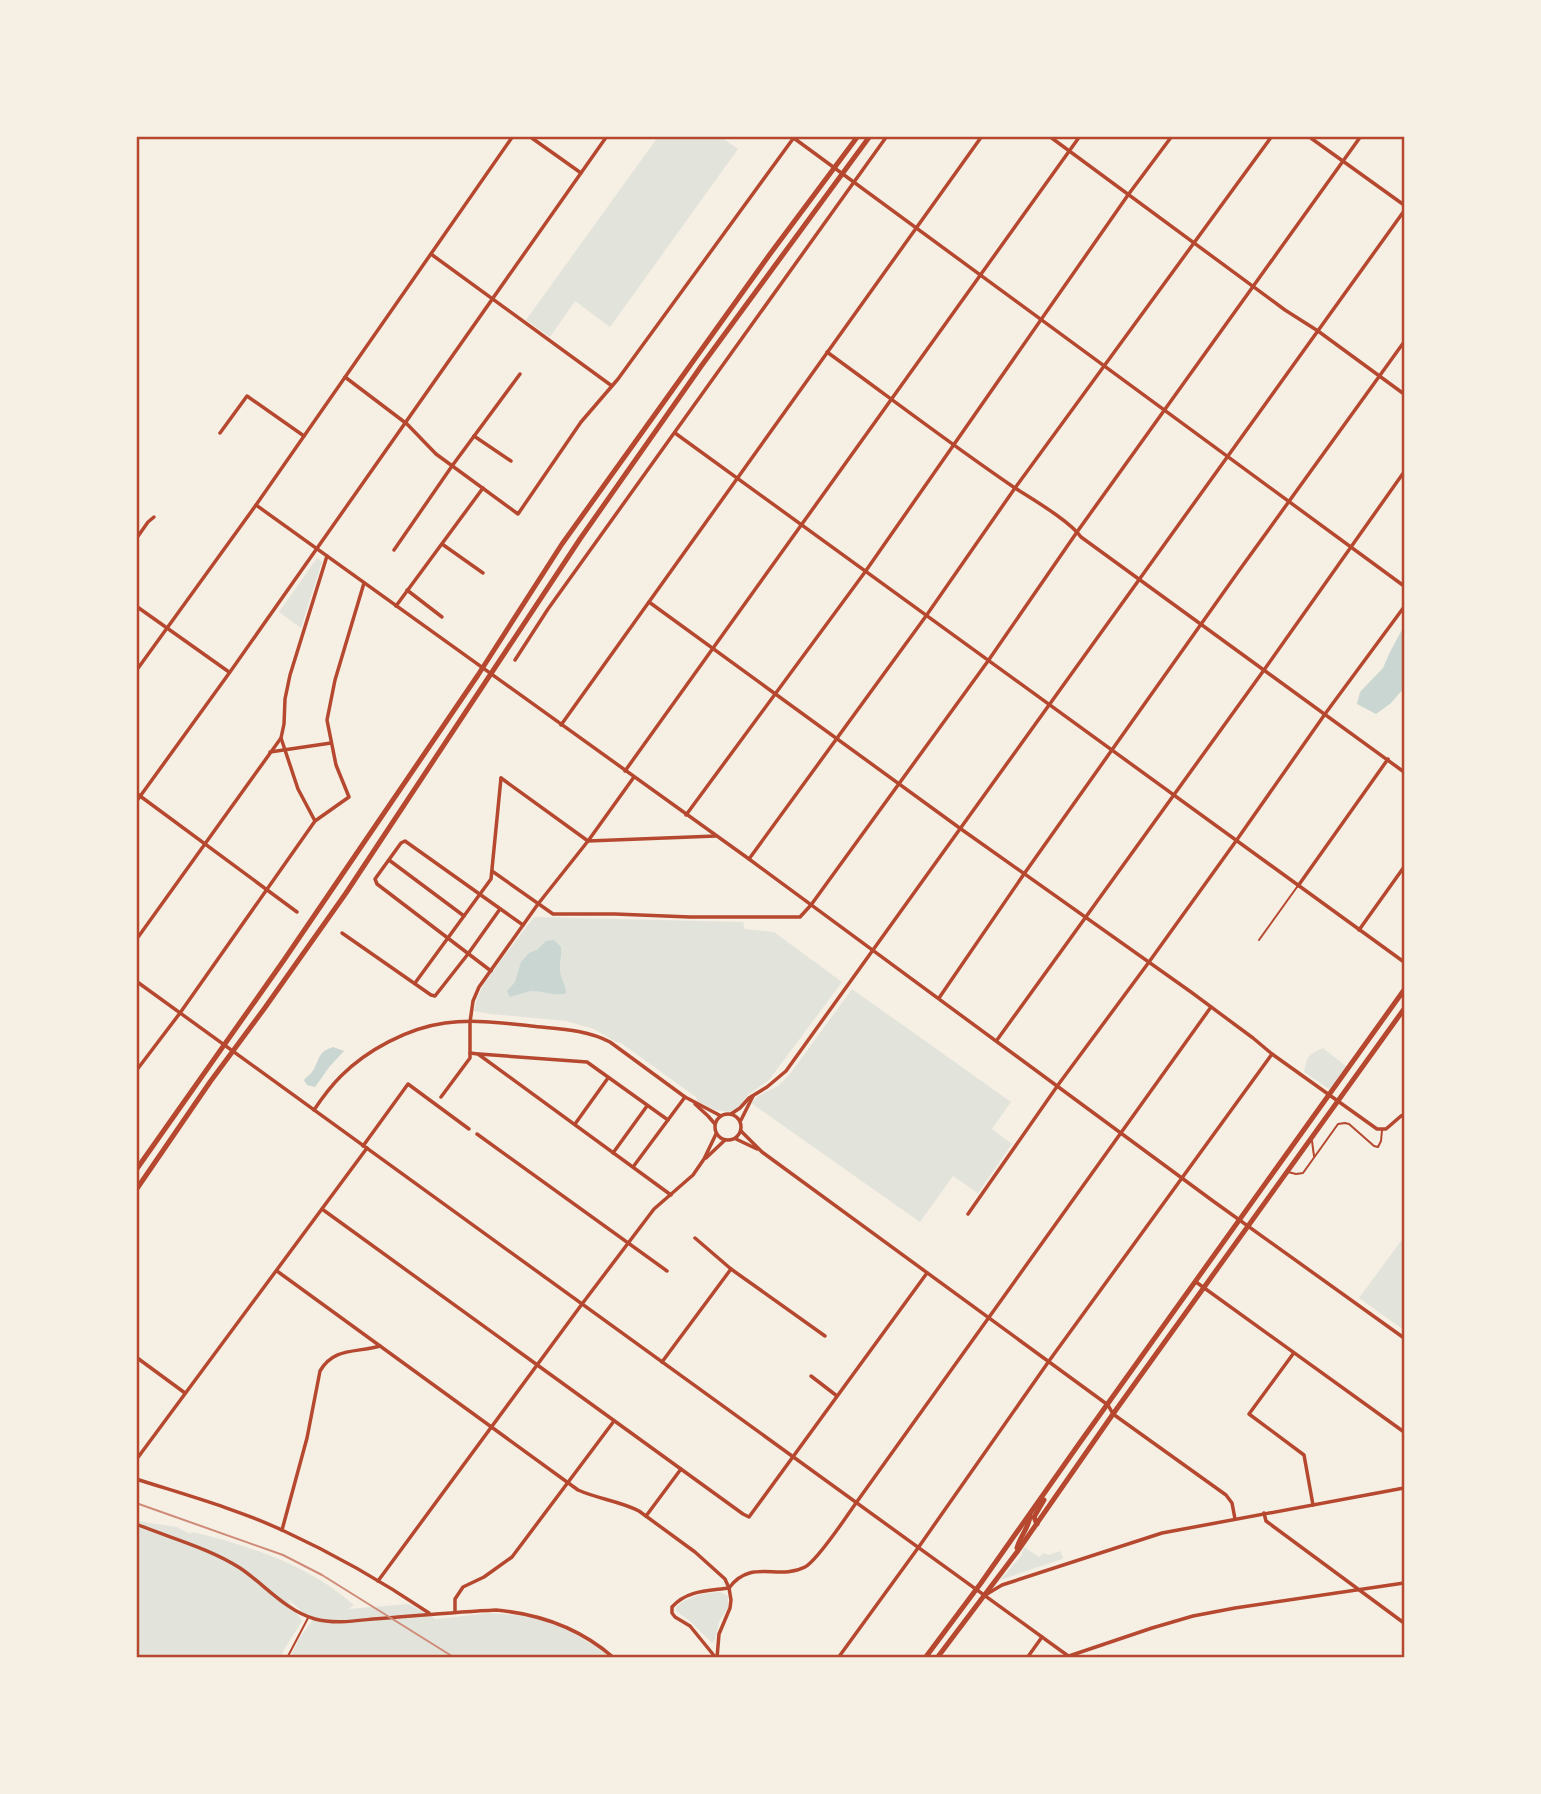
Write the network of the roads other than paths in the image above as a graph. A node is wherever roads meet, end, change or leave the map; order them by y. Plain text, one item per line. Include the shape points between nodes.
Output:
1 (513, 136) edge
2 (529, 136) edge
3 (607, 136) edge
4 (858, 136) edge
5 (870, 136) edge
6 (887, 136) edge
7 (982, 136) edge
8 (1049, 136) edge
9 (1080, 136) edge
10 (1172, 136) edge
11 (1272, 136) edge
12 (1308, 136) edge
13 (1361, 136) edge
14 (793, 137) edge
15 (1070, 151) junction
16 (1342, 162) junction
17 (835, 168) junction
18 (581, 173) junction
19 (843, 174) junction
20 (854, 182) junction
21 (1128, 195) junction
22 (1405, 205) edge
23 (1405, 211) edge
24 (916, 228) junction
25 (1194, 243) junction
26 (430, 254) junction
27 (981, 275) junction
28 (1252, 286) junction
29 (491, 299) junction
30 (1041, 320) junction
31 (1318, 331) junction
32 (1405, 342) edge
33 (827, 352) junction
34 (1105, 367) junction
35 (520, 374) dead end
36 (345, 377) junction
37 (1380, 377) junction
38 (612, 386) junction
39 (1405, 394) edge
40 (892, 399) junction
41 (1165, 411) junction
42 (405, 423) junction
43 (220, 433) dead end
44 (675, 433) junction
45 (304, 436) junction
46 (474, 436) junction
47 (954, 444) junction
48 (1227, 456) junction
49 (510, 461) dead end
50 (452, 466) junction
51 (1405, 472) edge
52 (737, 478) junction
53 (483, 488) junction
54 (1015, 488) junction
55 (1289, 502) junction
56 (256, 505) junction
57 (154, 517) dead end
58 (802, 525) junction
59 (1077, 532) junction
60 (136, 539) edge
61 (442, 544) junction
62 (317, 548) junction
63 (1352, 548) junction
64 (394, 550) dead end
65 (327, 556) junction
66 (865, 572) junction
67 (483, 573) dead end
68 (1139, 579) junction
69 (364, 583) junction
70 (1405, 586) edge
71 (407, 590) junction
72 (649, 601) junction
73 (136, 606) edge
74 (396, 606) junction
75 (1405, 607) edge
76 (926, 616) junction
77 (442, 617) dead end
78 (1201, 624) junction
79 (167, 629) junction
80 (713, 649) junction
81 (515, 660) dead end
82 (988, 661) junction
83 (482, 668) junction
84 (1265, 670) junction
85 (136, 671) edge
86 (230, 672) junction
87 (490, 673) junction
88 (775, 694) junction
89 (1049, 706) junction
90 (1325, 714) junction
91 (561, 724) junction
92 (281, 738) junction
93 (838, 739) junction
94 (331, 743) junction
95 (285, 749) junction
96 (1112, 751) junction
97 (270, 752) junction
98 (1388, 759) junction
99 (625, 771) junction
100 (1405, 772) edge
101 (634, 777) junction
102 (899, 784) junction
103 (139, 794) edge
104 (1174, 796) junction
105 (136, 802) edge
106 (686, 815) junction
107 (315, 821) junction
108 (961, 829) junction
109 (716, 836) junction
110 (588, 841) junction
111 (1236, 841) junction
112 (204, 843) junction
113 (749, 859) junction
114 (389, 860) junction
115 (1405, 867) edge
116 (492, 871) junction
117 (1024, 874) junction
118 (1298, 886) junction
119 (267, 890) junction
120 (480, 894) junction
121 (538, 904) junction
122 (811, 905) junction
123 (500, 909) junction
124 (297, 912) dead end
125 (464, 916) junction
126 (1085, 917) junction
127 (523, 925) junction
128 (1359, 930) junction
129 (342, 933) dead end
130 (447, 939) junction
131 (136, 940) edge
132 (1259, 940) dead end
133 (873, 950) junction
134 (468, 954) junction
135 (1149, 962) junction
136 (1405, 962) edge
137 (491, 971) junction
138 (136, 981) edge
139 (415, 983) junction
140 (1405, 990) edge
141 (939, 998) junction
142 (1211, 1007) junction
143 (1405, 1009) edge
144 (180, 1013) junction
145 (470, 1021) junction
146 (997, 1040) junction
147 (224, 1044) junction
148 (233, 1051) junction
149 (470, 1053) junction
150 (478, 1054) junction
151 (1272, 1054) junction
152 (136, 1071) edge
153 (609, 1077) junction
154 (1058, 1085) junction
155 (753, 1096) junction
156 (1330, 1096) junction
157 (440, 1097) dead end
158 (685, 1097) junction
159 (691, 1100) junction
160 (1338, 1101) junction
161 (648, 1105) junction
162 (314, 1110) junction
163 (731, 1114) junction
164 (1405, 1115) edge
165 (721, 1116) junction
166 (668, 1120) junction
167 (741, 1122) junction
168 (575, 1124) junction
169 (715, 1124) junction
170 (469, 1129) dead end
171 (1382, 1129) junction
172 (741, 1131) junction
173 (1122, 1132) junction
174 (716, 1133) junction
175 (477, 1135) dead end
176 (1311, 1138) junction
177 (735, 1139) junction
178 (725, 1140) junction
179 (365, 1147) junction
180 (762, 1152) junction
181 (613, 1153) junction
182 (1315, 1157) junction
183 (705, 1159) junction
184 (633, 1167) junction
185 (136, 1170) edge
186 (1287, 1172) junction
187 (1183, 1177) junction
188 (136, 1190) edge
189 (671, 1195) junction
190 (322, 1209) junction
191 (968, 1214) dead end
192 (1241, 1220) junction
193 (1249, 1226) junction
194 (695, 1238) dead end
195 (628, 1242) junction
196 (731, 1269) junction
197 (277, 1270) junction
198 (667, 1271) dead end
199 (927, 1273) junction
200 (1196, 1282) junction
201 (1204, 1288) junction
202 (582, 1304) junction
203 (988, 1318) junction
204 (825, 1336) dead end
205 (1405, 1338) edge
206 (381, 1346) junction
207 (1293, 1353) junction
208 (136, 1357) edge
209 (1049, 1361) junction
210 (662, 1362) junction
211 (537, 1365) junction
212 (811, 1377) dead end
213 (186, 1394) junction
214 (837, 1396) junction
215 (1108, 1405) junction
216 (1113, 1414) junction
217 (614, 1421) junction
218 (491, 1427) junction
219 (1405, 1432) edge
220 (793, 1457) junction
221 (136, 1460) edge
222 (681, 1469) junction
223 (136, 1479) edge
224 (568, 1482) junction
225 (1405, 1489) edge
226 (1047, 1490) junction
227 (856, 1503) junction
228 (1313, 1505) junction
229 (1264, 1513) junction
230 (1030, 1515) junction
231 (646, 1516) junction
232 (1235, 1519) junction
233 (136, 1524) edge
234 (1037, 1524) junction
235 (282, 1530) junction
236 (918, 1548) junction
237 (1017, 1552) junction
238 (378, 1581) junction
239 (1405, 1583) edge
240 (729, 1588) junction
241 (976, 1590) junction
242 (1359, 1590) junction
243 (984, 1595) junction
244 (455, 1612) junction
245 (431, 1614) junction
246 (309, 1617) junction
247 (1405, 1622) edge
248 (1042, 1636) junction
249 (287, 1657) edge
250 (614, 1657) edge
251 (716, 1657) edge
252 (838, 1657) edge
253 (925, 1657) edge
254 (937, 1657) edge
255 (1027, 1657) edge
256 (1070, 1657) edge

1 - 26 street
2 - 18 street
3 - 18 street
4 - 17 main road
5 - 19 main road
6 - 20 street
7 - 24 street
8 - 15 street
9 - 15 street
10 - 21 street
11 - 25 street
12 - 16 street
13 - 16 street
14 - 17 street
14 - 38 street
15 - 21 street
15 - 27 street
16 - 22 street
16 - 28 street
17 - 19 street
17 - 83 main road via 562,544
18 - 29 street
19 - 20 street
19 - 87 main road via 702,365
20 - 24 street
20 - 44 street
21 - 25 street
21 - 30 street
23 - 31 street
24 - 27 street
24 - 33 street
25 - 28 street
25 - 34 street
26 - 29 street
26 - 36 street
27 - 30 street
27 - 40 street
28 - 31 street
28 - 41 street
29 - 38 street
29 - 42 street
30 - 34 street
30 - 47 street
31 - 37 street
31 - 48 street
32 - 37 street
33 - 40 street
33 - 52 street
34 - 41 street
34 - 54 street
35 - 46 street
36 - 42 street
36 - 45 street
37 - 39 street
37 - 55 street
38 - 53 street via 581,422 518,514
40 - 47 street
40 - 58 street
41 - 48 street
41 - 59 street
42 - 50 street
42 - 62 street
43 - 45 street via 247,396
44 - 52 street
44 - 81 street
45 - 56 street
46 - 49 street
46 - 50 street
47 - 54 street
47 - 66 street
48 - 55 street
48 - 68 street
50 - 53 street
50 - 64 street
51 - 63 street
52 - 58 street
52 - 72 street
53 - 61 street
54 - 59 street
54 - 76 street
55 - 63 street
55 - 78 street
56 - 62 street
56 - 79 street
57 - 60 street
58 - 66 street
58 - 80 street
59 - 68 street
59 - 82 street
61 - 67 street
61 - 71 street
62 - 65 street
62 - 86 street
63 - 70 street
63 - 84 street
65 - 69 street
65 - 92 street via 290,675
66 - 76 street
66 - 88 street
68 - 78 street
68 - 89 street
69 - 74 street
69 - 94 street via 335,680 327,720
71 - 74 street
71 - 77 street
72 - 80 street
72 - 91 street
73 - 79 street
74 - 83 street
75 - 90 street
76 - 82 street
76 - 93 street
78 - 84 street
78 - 96 street
79 - 85 street
79 - 86 street
80 - 88 street
80 - 99 street
82 - 89 street
82 - 102 street
83 - 87 street
83 - 147 main road
84 - 90 street
84 - 104 street
86 - 103 street
87 - 91 street
87 - 148 main road via 346,893
88 - 93 street
88 - 106 street
89 - 96 street
89 - 108 street
90 - 98 street
90 - 111 street
91 - 99 street
92 - 95 street
92 - 97 street
93 - 102 street
93 - 113 street
94 - 95 street
94 - 107 street via 349,797
95 - 97 street
95 - 107 street
96 - 104 street
96 - 117 street
97 - 112 street
98 - 100 street
98 - 118 street
99 - 101 street
101 - 106 street
101 - 110 street
102 - 108 street
102 - 122 street
103 - 105 street
103 - 112 street
104 - 111 street
104 - 126 street
106 - 109 street
107 - 119 street
108 - 117 street
108 - 133 street
109 - 110 street
109 - 113 street
110 - 116 street via 502,778
110 - 121 street
111 - 118 street
111 - 135 street
112 - 119 street
112 - 131 street
113 - 122 street
114 - 120 street via 405,841
114 - 125 street
114 - 130 street via 375,880 377,884
115 - 128 street
116 - 120 street
116 - 121 street
117 - 126 street
117 - 141 street
118 - 128 street
118 - 132 lane
119 - 124 street
119 - 144 street
120 - 123 street
120 - 125 street
121 - 122 street via 554,914 690,917 800,917
121 - 127 street
122 - 133 street
123 - 127 street
123 - 134 street
125 - 130 street
126 - 135 street
126 - 146 street
127 - 137 street
128 - 136 street
129 - 139 street
130 - 134 street
130 - 139 street
133 - 141 street
133 - 155 street via 786,1071
134 - 137 street
134 - 139 street via 435,996
135 - 142 street
135 - 154 street
137 - 145 street via 474,995
138 - 144 street
140 - 156 main road
141 - 146 street
142 - 151 street
142 - 173 street
143 - 160 main road
144 - 147 street
144 - 152 street
145 - 149 street
145 - 158 street via 597,1036
145 - 162 street via 428,1026 387,1043 341,1076
146 - 154 street
147 - 148 street
147 - 185 main road
148 - 162 street
148 - 188 main road
149 - 150 street
149 - 157 street
150 - 153 street via 587,1062
150 - 168 street
151 - 156 street
151 - 187 street
153 - 161 street
153 - 168 street
154 - 173 street
154 - 191 street
155 - 163 street
155 - 167 street
156 - 160 street
156 - 192 main road
158 - 159 street
158 - 166 street
159 - 165 street
159 - 169 street
160 - 171 street
160 - 176 main road
161 - 166 street
161 - 181 street
162 - 179 street
163 - 165 street
163 - 167 street
164 - 171 street
165 - 169 street
166 - 184 street
167 - 172 street
168 - 181 street
169 - 174 street
170 - 179 street via 408,1084
171 - 182 lane via 1378,1147 1349,1124 1338,1124
172 - 177 street
172 - 180 street
173 - 187 street
173 - 203 street
174 - 178 street
174 - 183 street
175 - 195 street
176 - 182 lane
176 - 186 main road
177 - 178 street
177 - 180 street
178 - 183 street
179 - 190 street
179 - 202 street
180 - 199 street
181 - 184 street
182 - 186 lane via 1303,1173
183 - 189 street
184 - 189 street
186 - 193 main road
187 - 192 street
187 - 209 street
189 - 195 street
190 - 197 street
190 - 211 street
192 - 193 street
192 - 200 main road
193 - 201 main road
193 - 205 street
194 - 196 street
195 - 198 street
195 - 202 street
196 - 204 street
196 - 210 street
197 - 206 street
197 - 213 street
199 - 203 street
199 - 214 street
200 - 201 street
200 - 215 main road
201 - 207 street
201 - 216 main road
202 - 210 street
202 - 211 street
203 - 209 street
203 - 227 street
206 - 218 street
206 - 235 street via 341,1353 320,1371
207 - 219 street
207 - 228 street via 1249,1414 1304,1455
208 - 213 street
209 - 215 street
209 - 236 street
210 - 220 street
211 - 217 street
211 - 218 street
212 - 214 street
213 - 221 street
214 - 220 street
215 - 216 street
215 - 226 main road
216 - 232 street via 1226,1495
216 - 234 main road
217 - 222 street
217 - 224 street
218 - 224 street
218 - 238 street
220 - 222 street via 748,1517
220 - 227 street
222 - 231 street
223 - 235 street
224 - 231 street via 589,1495 630,1506
224 - 244 street via 512,1557 463,1587
225 - 228 street
226 - 230 main road
226 - 234 main road via 1034,1517
227 - 236 street
227 - 240 street via 809,1565 793,1571 746,1573
228 - 229 street
229 - 232 street
229 - 242 street via 1266,1521
230 - 237 main road
230 - 241 main road
231 - 240 street via 725,1578
232 - 243 street via 1162,1532 1002,1584
233 - 246 street via 226,1560
234 - 237 main road
235 - 238 street
236 - 241 street
236 - 252 street
237 - 243 main road
238 - 245 street
239 - 242 street
240 - 251 street via 730,1608
240 - 251 street via 690,1594 671,1612 690,1626
241 - 243 street
241 - 253 main road
242 - 247 street
242 - 256 street via 1194,1616
243 - 248 street
243 - 254 main road
244 - 245 street
244 - 250 street via 517,1611 537,1616 581,1633
245 - 246 street via 354,1621
246 - 249 lane
248 - 255 street
248 - 256 street

